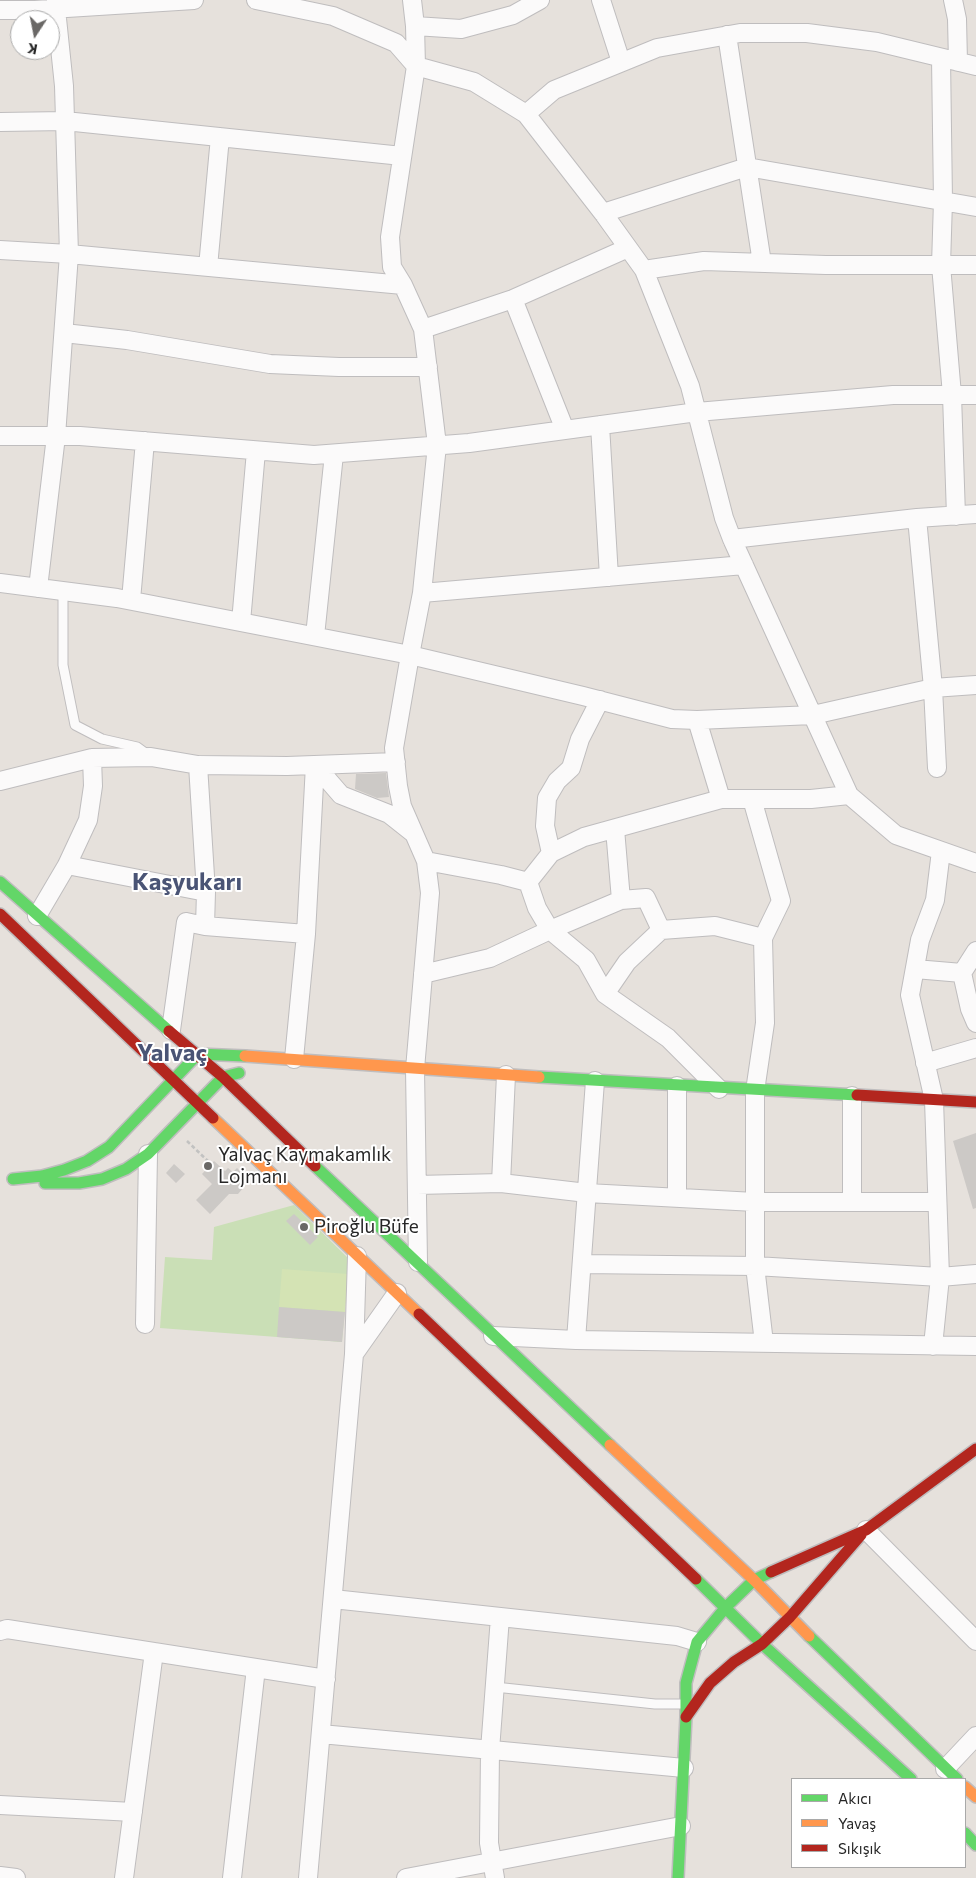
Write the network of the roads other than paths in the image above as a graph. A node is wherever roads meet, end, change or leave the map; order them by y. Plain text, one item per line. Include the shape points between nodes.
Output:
1 (194, 0) edge
2 (256, 0) edge
3 (412, 0) edge
4 (540, 0) edge
5 (601, 0) edge
6 (953, 0) edge
7 (56, 4) edge
8 (0, 10) edge
9 (415, 26) junction
10 (727, 35) junction
11 (950, 60) junction
12 (621, 62) junction
13 (416, 66) junction
14 (976, 66) edge
15 (526, 114) junction
16 (65, 121) junction
17 (0, 122) edge
18 (220, 137) junction
19 (402, 156) junction
20 (747, 167) junction
21 (943, 201) junction
22 (976, 206) edge
23 (603, 212) junction
24 (628, 248) junction
25 (0, 250) edge
26 (69, 254) junction
27 (762, 263) junction
28 (941, 265) junction
29 (976, 265) edge
30 (208, 267) junction
31 (644, 270) junction
32 (403, 285) junction
33 (513, 299) junction
34 (423, 329) junction
35 (64, 333) junction
36 (428, 367) junction
37 (952, 395) junction
38 (976, 395) edge
39 (697, 412) junction
40 (600, 425) junction
41 (565, 430) junction
42 (0, 436) edge
43 (56, 436) junction
44 (145, 442) junction
45 (437, 445) junction
46 (256, 451) junction
47 (334, 454) junction
48 (976, 514) edge
49 (956, 516) junction
50 (917, 518) junction
51 (732, 539) junction
52 (744, 565) junction
53 (609, 577) junction
54 (0, 583) edge
55 (38, 588) junction
56 (63, 591) junction
57 (422, 593) junction
58 (131, 600) junction
59 (241, 622) junction
60 (315, 636) junction
61 (410, 655) junction
62 (976, 685) edge
63 (933, 688) junction
64 (600, 700) junction
65 (813, 715) junction
66 (697, 720) junction
67 (151, 757) junction
68 (92, 758) junction
69 (396, 762) junction
70 (198, 765) junction
71 (315, 765) junction
72 (937, 768) dead end
73 (0, 781) edge
74 (849, 795) junction
75 (722, 799) junction
76 (752, 799) junction
77 (615, 829) junction
78 (415, 835) junction
79 (941, 851) junction
80 (552, 853) junction
81 (426, 861) junction
82 (976, 863) edge
83 (66, 865) junction
84 (0, 882) edge
85 (528, 882) junction
86 (206, 892) junction
87 (621, 900) junction
88 (0, 914) edge
89 (37, 916) junction
90 (205, 926) junction
91 (550, 930) junction
92 (661, 930) junction
93 (306, 934) junction
94 (763, 938) junction
95 (976, 951) edge
96 (915, 969) junction
97 (962, 973) junction
98 (423, 974) junction
99 (605, 994) junction
100 (976, 1023) edge
101 (171, 1030) junction
102 (976, 1048) edge
103 (198, 1054) junction
104 (294, 1060) junction
105 (925, 1063) junction
106 (415, 1069) junction
107 (506, 1075) junction
108 (223, 1077) junction
109 (173, 1081) junction
110 (595, 1081) junction
111 (677, 1086) junction
112 (719, 1089) junction
113 (755, 1091) junction
114 (852, 1096) junction
115 (934, 1100) junction
116 (976, 1102) edge
117 (198, 1104) junction
118 (148, 1154) junction
119 (0, 1178) edge
120 (13, 1179) junction
121 (501, 1183) junction
122 (416, 1184) junction
123 (587, 1192) junction
124 (677, 1198) junction
125 (852, 1201) junction
126 (755, 1202) junction
127 (937, 1202) junction
128 (357, 1256) junction
129 (418, 1262) junction
130 (582, 1264) junction
131 (755, 1266) junction
132 (976, 1274) edge
133 (940, 1276) junction
134 (398, 1293) junction
135 (146, 1324) dead end
136 (493, 1336) junction
137 (576, 1340) junction
138 (764, 1343) junction
139 (933, 1346) junction
140 (976, 1346) edge
141 (354, 1354) junction
142 (976, 1448) edge
143 (866, 1530) junction
144 (754, 1580) junction
145 (333, 1599) junction
146 (726, 1607) junction
147 (500, 1617) junction
148 (790, 1617) junction
149 (0, 1630) edge
150 (976, 1641) edge
151 (697, 1642) junction
152 (762, 1644) junction
153 (154, 1652) junction
154 (256, 1668) junction
155 (326, 1679) junction
156 (495, 1687) junction
157 (685, 1704) junction
158 (686, 1717) junction
159 (321, 1734) junction
160 (976, 1736) edge
161 (490, 1750) junction
162 (684, 1768) junction
163 (951, 1774) edge
164 (910, 1778) edge
165 (966, 1788) edge
166 (976, 1797) edge
167 (0, 1805) edge
168 (133, 1812) junction
169 (681, 1826) junction
170 (966, 1835) edge
171 (976, 1845) edge
172 (494, 1870) edge
173 (0, 1876) edge
174 (16, 1878) edge
175 (124, 1878) edge
176 (232, 1878) edge
177 (308, 1878) edge
178 (406, 1878) edge
179 (678, 1878) edge

1 - 7 street
2 - 13 street via 333,16 396,43
3 - 9 street
4 - 9 street via 513,15 461,29
5 - 12 street
6 - 11 street via 957,19
7 - 8 street
7 - 16 street
9 - 13 street
10 - 11 street via 807,33 877,42
10 - 12 street via 657,48
10 - 20 street
11 - 14 street
11 - 21 street
12 - 15 street via 554,90
13 - 15 street via 474,82
13 - 19 street
15 - 23 street
16 - 17 street
16 - 18 street
16 - 26 street
18 - 19 street
18 - 30 street
19 - 32 street via 390,237 392,268
20 - 21 street
20 - 23 street
20 - 27 street
21 - 22 street
21 - 28 street
23 - 24 street
24 - 31 street
24 - 33 street
25 - 26 street
26 - 30 street
26 - 35 street
27 - 28 street
27 - 31 street via 704,261
28 - 29 street
28 - 37 street
30 - 32 street
31 - 39 street via 690,386
32 - 34 street
33 - 34 street
33 - 41 street
34 - 36 street
35 - 36 street via 270,364
35 - 43 street
36 - 45 street
37 - 38 street
37 - 39 street via 893,395
37 - 49 street
39 - 40 street
39 - 51 street
40 - 41 street
40 - 53 street
41 - 45 street
42 - 43 street
43 - 44 street
43 - 55 street
44 - 46 street
44 - 58 street
45 - 47 street
45 - 57 street
46 - 47 street
46 - 59 street
47 - 60 street
48 - 49 street
49 - 50 street
50 - 51 street
50 - 63 street
51 - 52 street
52 - 53 street
52 - 65 street
53 - 57 street
54 - 55 street
55 - 56 street
56 - 58 street
56 - 67 lane via 63,665 75,725 102,739 137,747
57 - 61 street
58 - 59 street
59 - 60 street
60 - 61 street
61 - 64 street
61 - 69 street via 394,748
62 - 63 street
63 - 65 street
63 - 72 street
64 - 66 street via 672,719
64 - 80 street via 580,739 571,768 557,781 547,798 545,826
65 - 66 street
65 - 74 street
66 - 75 street
67 - 68 street
67 - 70 street
68 - 73 street
68 - 83 street via 88,820
69 - 71 street
69 - 78 street via 402,806
70 - 71 street
70 - 86 street
71 - 78 street via 341,795 389,814
71 - 93 street
74 - 76 street
74 - 79 street via 896,834
75 - 76 street
75 - 77 street
76 - 94 street via 781,900
77 - 80 street via 584,838
77 - 87 street
78 - 81 street
79 - 82 street
79 - 96 street via 935,900 920,940
80 - 85 street
81 - 85 street
81 - 98 street via 430,893
83 - 86 street
83 - 89 street
84 - 89 main road
85 - 91 street via 536,908
86 - 90 street
87 - 91 street
87 - 92 street via 646,898
88 - 109 main road
89 - 101 main road
90 - 93 street
90 - 101 street via 186,922
91 - 98 street via 490,958
91 - 99 street via 586,960
92 - 94 street via 715,926
92 - 99 street via 627,962
93 - 104 street
94 - 113 street via 765,1023
95 - 97 street
96 - 97 street
96 - 105 street via 910,995
97 - 100 street
98 - 106 street
99 - 112 street via 668,1038
101 - 103 main road
102 - 105 street
103 - 104 main road
103 - 108 main road
103 - 109 main road
104 - 106 main road
104 - 108 main road
105 - 115 street
106 - 107 main road
106 - 122 street
107 - 110 main road
107 - 121 street
108 - 117 main road
108 - 129 main road
109 - 117 main road
109 - 120 main road via 109,1148 64,1170
110 - 111 main road
110 - 123 street
111 - 112 main road
111 - 124 street
112 - 113 main road
113 - 114 main road
113 - 126 street
114 - 115 main road
114 - 125 street
115 - 116 main road
115 - 127 street
117 - 118 main road
117 - 128 main road
118 - 120 main road via 126,1169 102,1179 51,1183
118 - 135 street
119 - 120 main road
121 - 122 street
121 - 123 street
122 - 129 street
123 - 124 street
123 - 130 street
124 - 126 street
125 - 126 street
125 - 127 street
126 - 131 street
127 - 133 street
128 - 134 main road
128 - 141 street
129 - 136 main road
130 - 131 street
130 - 137 street
131 - 133 street
131 - 138 street
132 - 133 street
133 - 139 street
134 - 141 street
134 - 146 main road
136 - 137 street
136 - 144 main road
137 - 138 street
138 - 139 street
139 - 140 street
141 - 145 street
142 - 143 main road
143 - 144 main road
143 - 148 main road
143 - 150 street
144 - 146 main road
144 - 148 main road
145 - 147 street
145 - 155 street
146 - 151 main road
146 - 152 main road
147 - 151 street via 677,1636
147 - 156 street
148 - 152 main road
148 - 163 main road
149 - 153 street
151 - 157 main road via 686,1683
152 - 158 main road via 710,1683
152 - 164 main road
153 - 154 street
153 - 168 street
154 - 155 street
154 - 176 street
155 - 159 street
156 - 157 lane via 655,1704
156 - 161 street
157 - 158 main road
158 - 162 main road
159 - 161 street
159 - 177 street
160 - 163 street
161 - 162 street
161 - 172 street via 490,1843
162 - 169 main road
165 - 166 main road
167 - 168 street
168 - 175 street
169 - 172 street
169 - 179 main road
170 - 171 main road
172 - 178 street
173 - 174 street

